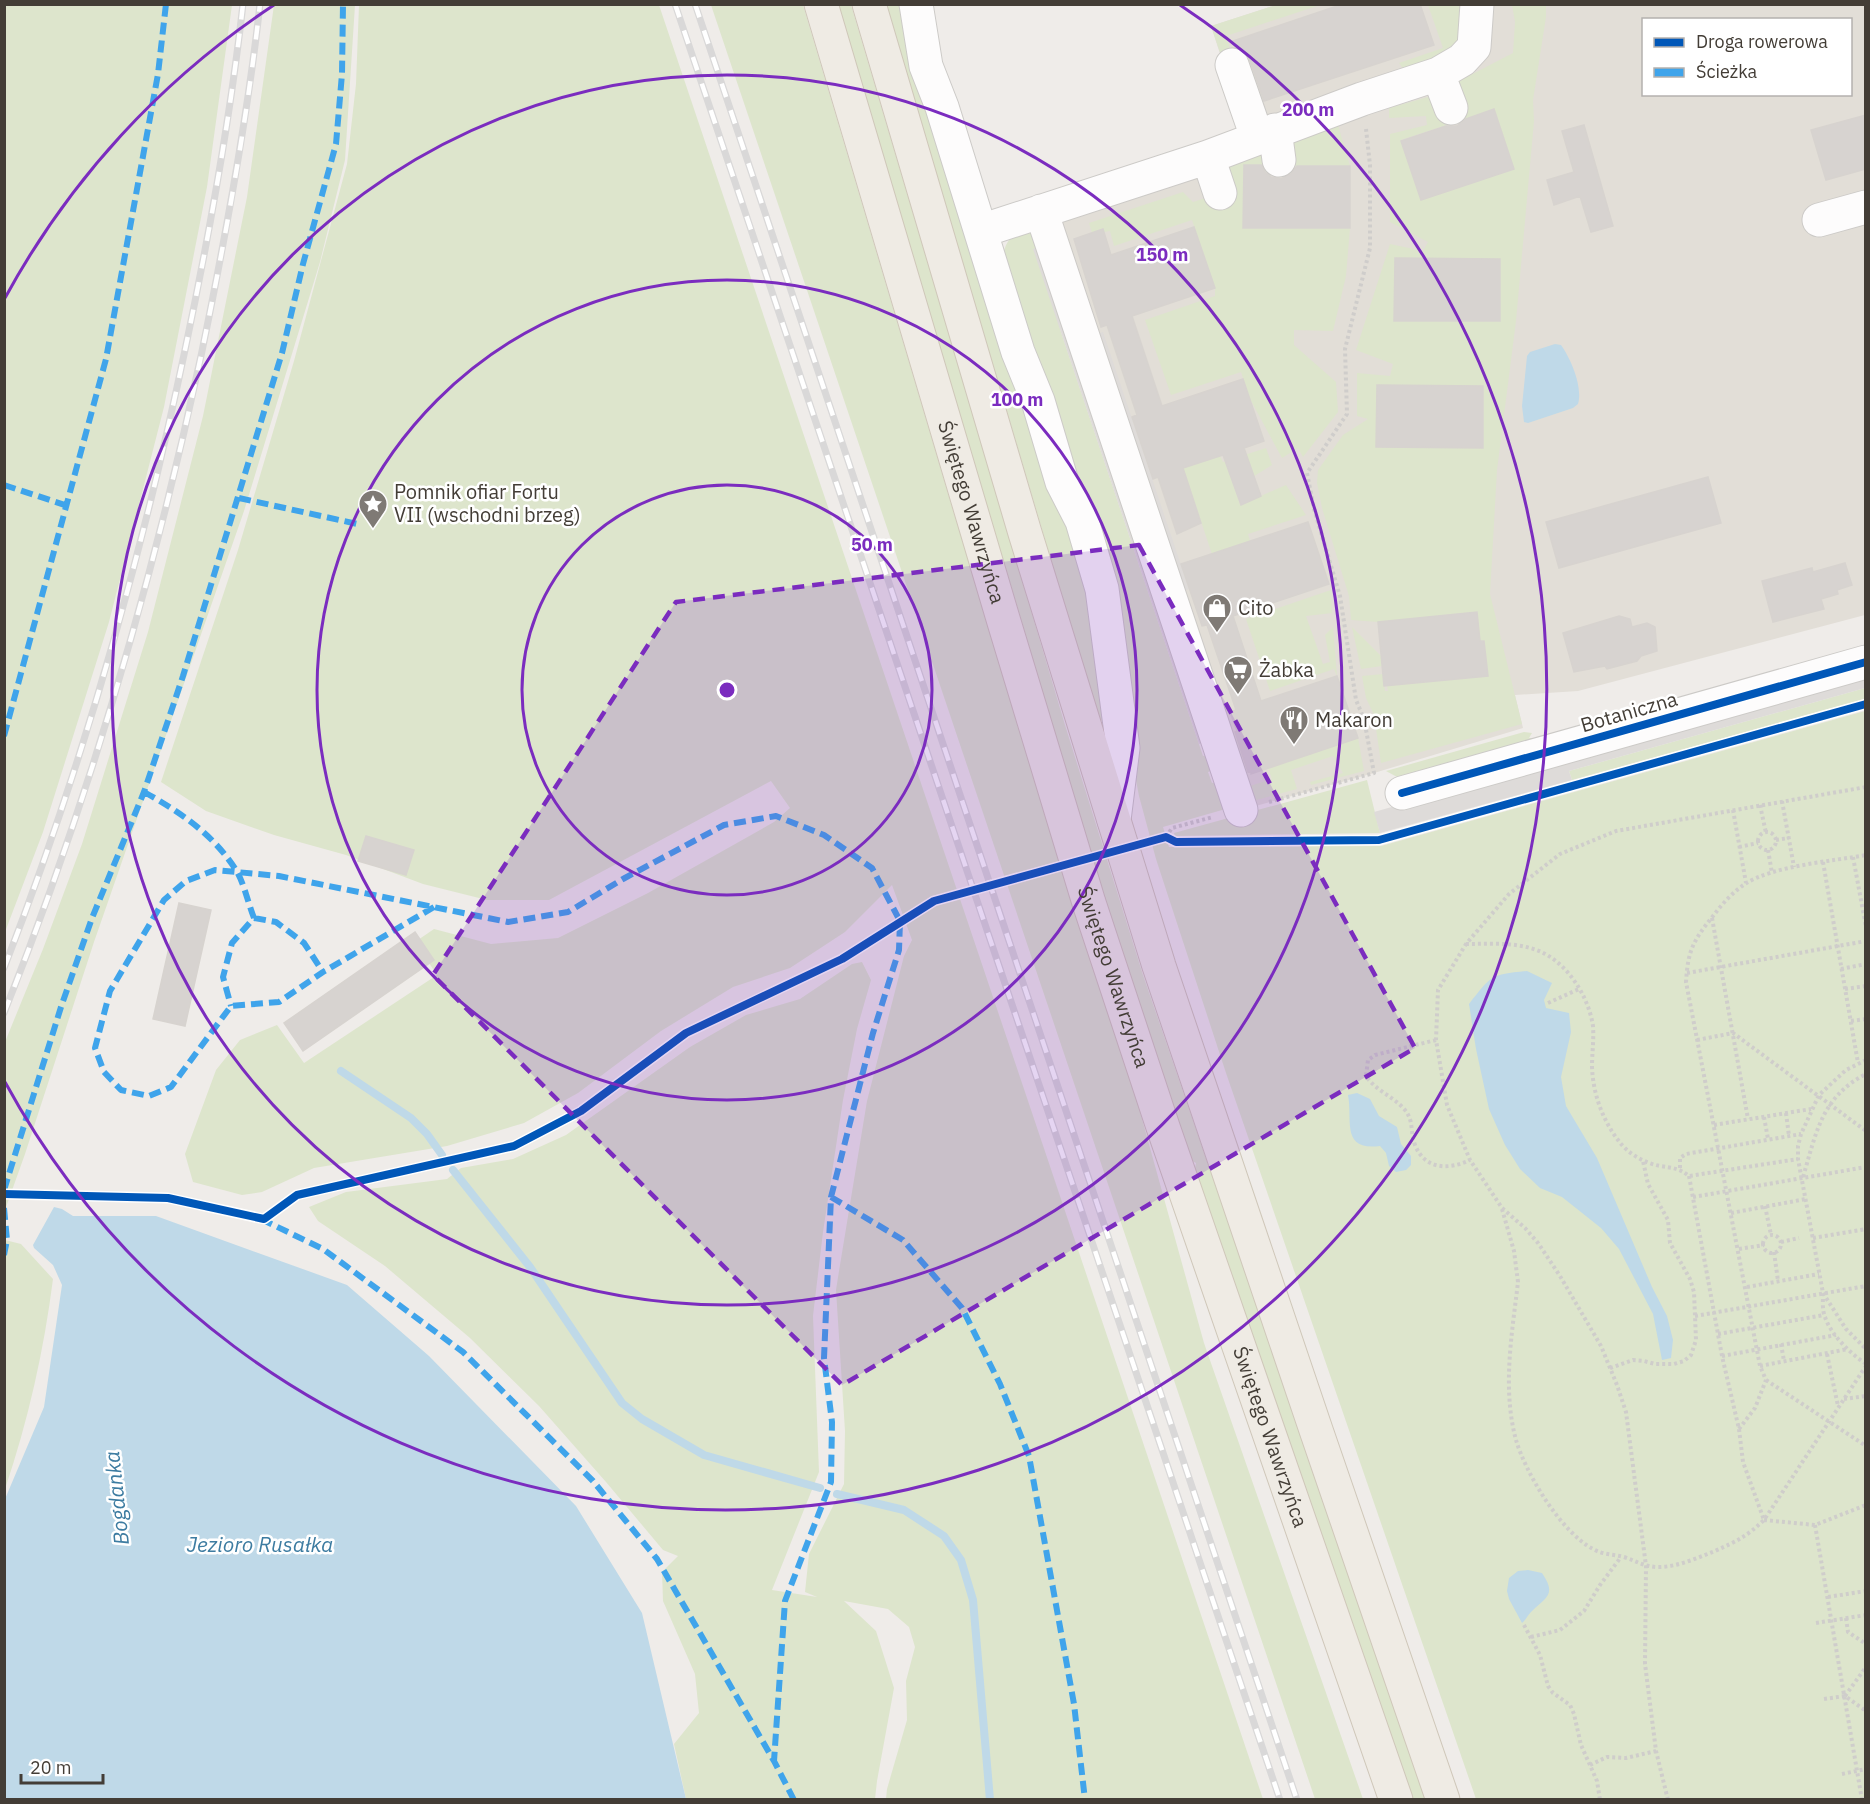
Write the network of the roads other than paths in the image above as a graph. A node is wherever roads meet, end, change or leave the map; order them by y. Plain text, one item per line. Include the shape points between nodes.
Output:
1 (821, 4) edge
2 (869, 4) edge
3 (916, 4) edge
4 (1477, 4) edge
5 (1232, 65) dead end
6 (1438, 74) junction
7 (1451, 108) dead end
8 (1270, 143) junction
9 (1208, 157) junction
10 (1220, 194) dead end
11 (1866, 207) edge
12 (1041, 211) junction
13 (1819, 220) dead end
14 (981, 231) junction
15 (1096, 334) dead end
16 (1170, 596) junction
17 (1866, 662) edge
18 (1216, 692) dead end
19 (1402, 793) dead end
20 (1241, 810) road end
21 (1114, 820) junction
22 (1396, 1800) edge
23 (1443, 1800) edge

1 - 22 main road, Świętego Wawrzyńca via 1093,915
2 - 21 main road
3 - 14 street via 926,66
4 - 6 street via 1474,47 1462,60
5 - 8 street
6 - 7 street
6 - 8 street via 1362,99
8 - 9 street
9 - 10 street
9 - 12 street
11 - 13 street
12 - 14 street
12 - 15 street via 1074,267
12 - 16 street
14 - 21 street via 1062,482 1082,521 1102,588 1123,748
16 - 18 street via 1195,628
16 - 20 street
17 - 19 street, Botaniczna
21 - 23 main road via 1178,1021

